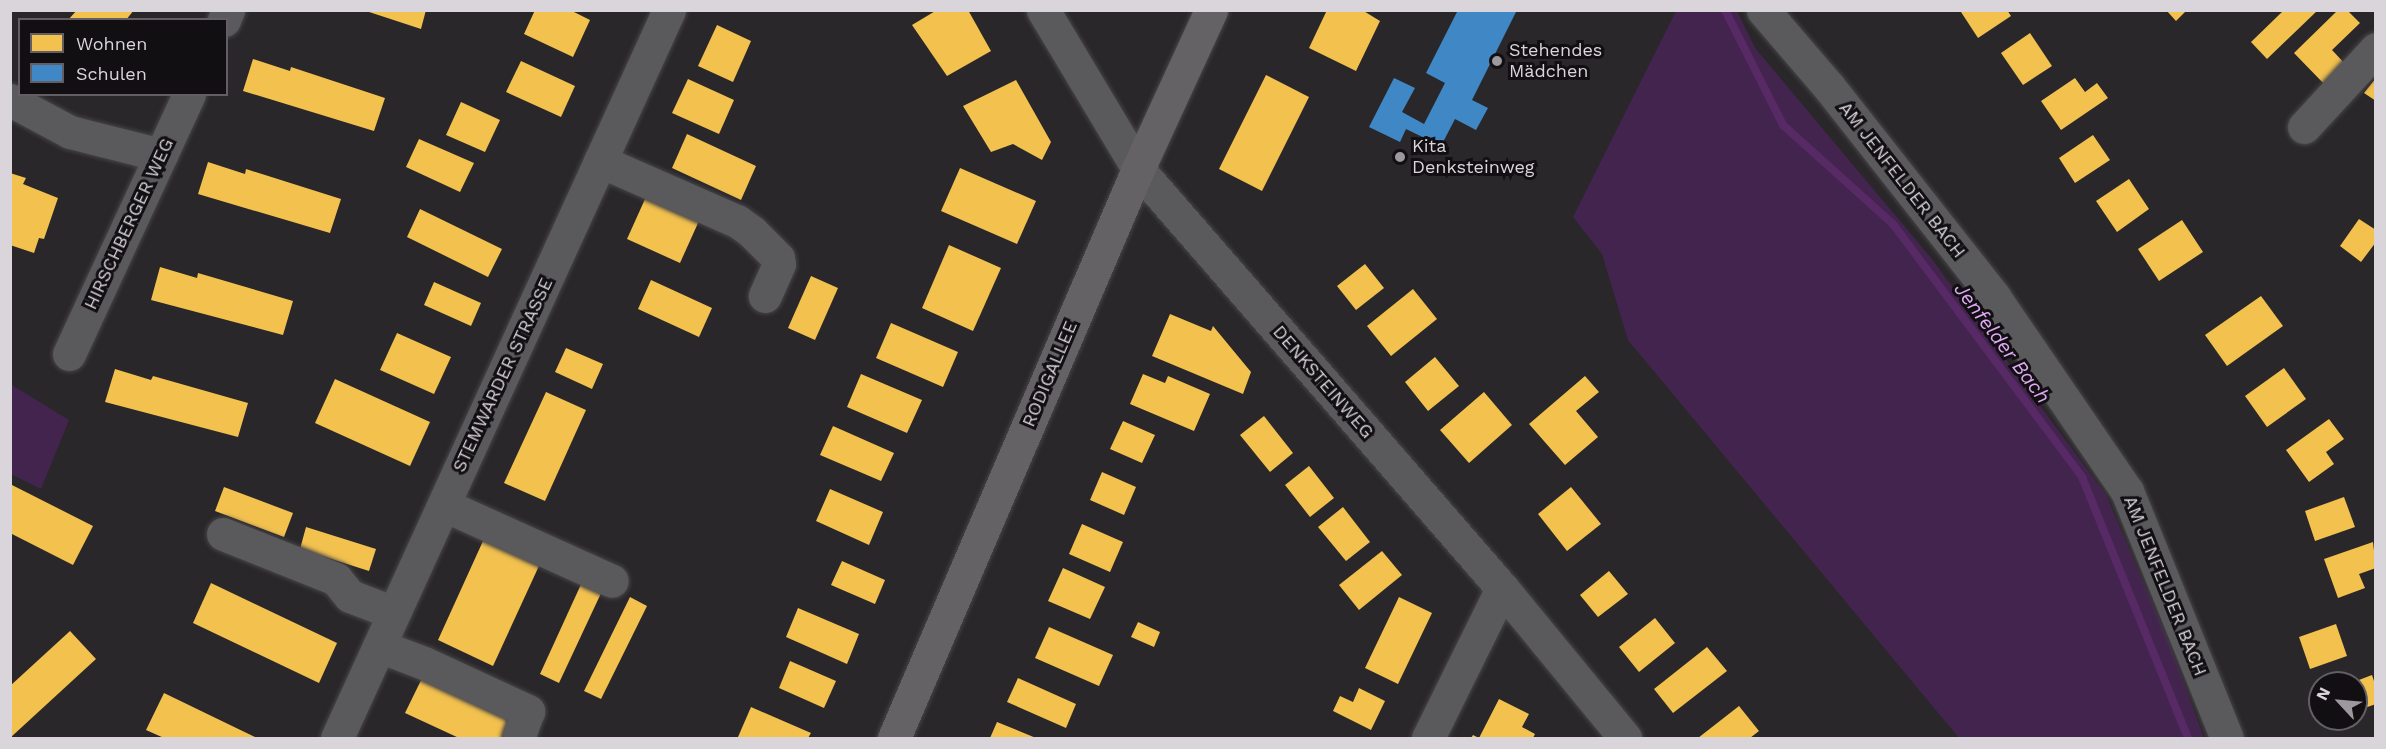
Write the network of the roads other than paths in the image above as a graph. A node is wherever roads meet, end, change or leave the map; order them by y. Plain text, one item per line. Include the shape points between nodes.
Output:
1 (669, 10) edge
2 (1042, 10) edge
3 (1211, 10) edge
4 (1763, 10) edge
5 (2376, 49) edge
6 (188, 96) edge
7 (10, 100) edge
8 (2304, 127) dead end
9 (161, 155) junction
10 (600, 161) junction
11 (1138, 169) junction
12 (765, 296) dead end
13 (69, 354) dead end
14 (444, 505) junction
15 (223, 534) dead end
16 (612, 581) dead end
17 (1502, 588) junction
18 (394, 614) junction
19 (379, 646) junction
20 (337, 738) edge
21 (518, 738) edge
22 (894, 738) edge
23 (1428, 738) edge
24 (1625, 738) edge
25 (2227, 738) edge

1 - 10 street, STEMWARDER STRASSE
2 - 11 street, DENKSTEINWEG
3 - 11 main road, RODIGALLEE
4 - 25 street, AM JENFELDER BACH via 1829,87 1994,297 2127,491
5 - 8 street
6 - 9 street, HIRSCHBERGER WEG
7 - 9 street via 70,132
9 - 13 street, HIRSCHBERGER WEG
10 - 12 street via 736,221 752,232 778,258
10 - 14 street, STEMWARDER STRASSE
11 - 17 street, DENKSTEINWEG
11 - 22 main road, RODIGALLEE
14 - 16 street
14 - 18 street, STEMWARDER STRASSE
15 - 18 street via 336,579 350,596
17 - 23 street
17 - 24 street, DENKSTEINWEG
18 - 19 street, STEMWARDER STRASSE
19 - 20 street, STEMWARDER STRASSE
19 - 21 street via 528,711

